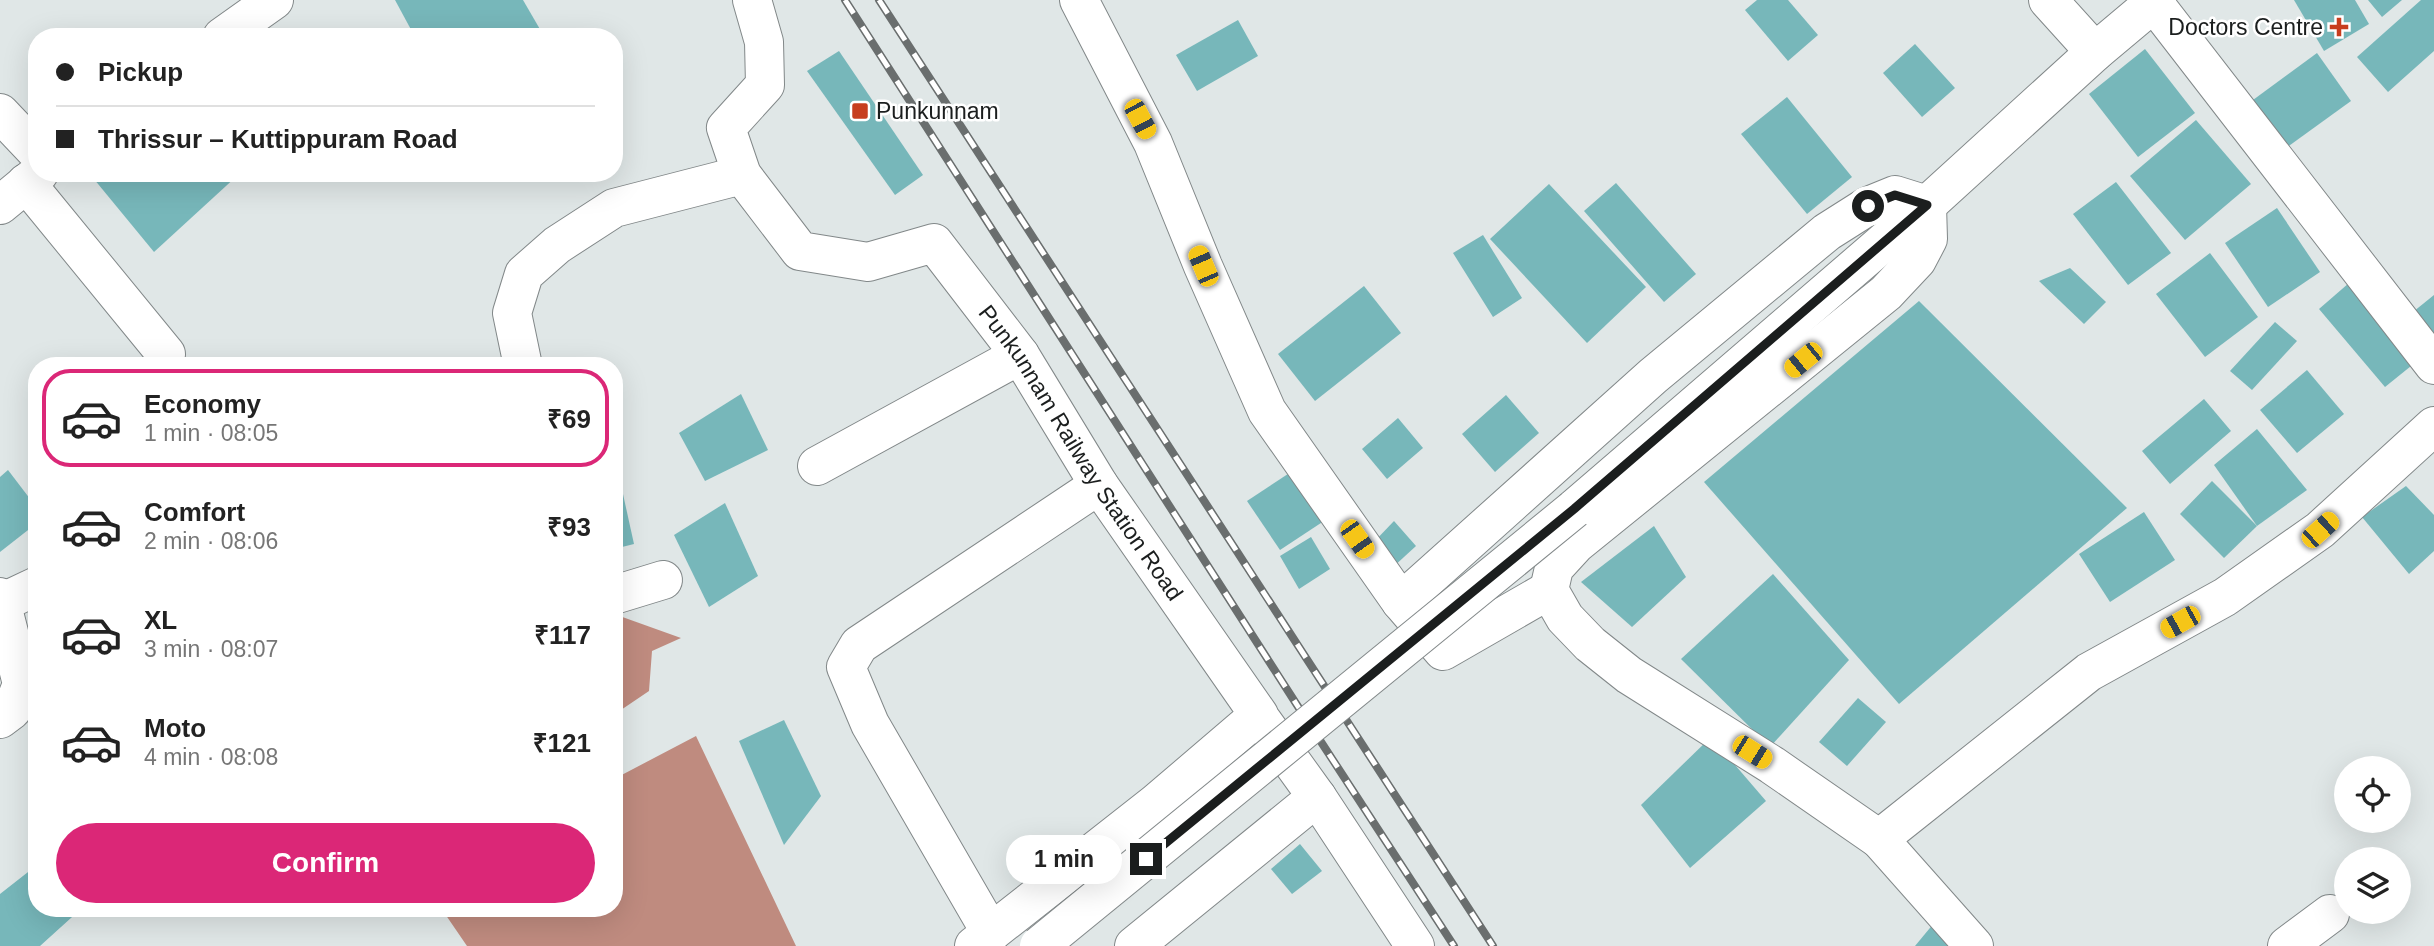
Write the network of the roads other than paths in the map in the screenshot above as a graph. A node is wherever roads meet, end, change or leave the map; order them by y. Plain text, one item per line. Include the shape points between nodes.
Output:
1 (274, 0) edge
2 (752, 0) edge
3 (1079, 0) edge
4 (2048, 0) edge
5 (2155, 1) edge
6 (235, 28) edge
7 (2095, 52) junction
8 (0, 113) edge
9 (741, 175) junction
10 (25, 178) edge
11 (28, 182) edge
12 (1927, 205) junction
13 (166, 354) dead end
14 (1020, 355) junction
15 (521, 357) edge
16 (2434, 365) edge
17 (2434, 426) edge
18 (817, 466) dead end
19 (1099, 485) junction
20 (663, 580) dead end
21 (28, 590) edge
22 (1549, 590) junction
23 (623, 592) edge
24 (1, 600) edge
25 (1401, 603) junction
26 (1259, 715) junction
27 (0, 719) edge
28 (1317, 797) junction
29 (1879, 839) junction
30 (2330, 914) dead end
31 (982, 939) edge
32 (1039, 946) edge
33 (1134, 946) edge
34 (1415, 946) edge
35 (1974, 946) edge
36 (2287, 946) edge

1 - 6 street
2 - 9 street, Punkunnam Railway Station Road via 764,42 765,85 726,128
3 - 25 street via 1153,143 1267,411
4 - 7 street
5 - 7 street
5 - 16 street
7 - 12 street
8 - 10 street
9 - 14 street, Punkunnam Railway Station Road via 800,251 868,262 934,243
9 - 15 street via 614,208 557,245 524,274 512,313
11 - 13 street
12 - 22 street via 1928,239 1917,260 1886,293 1576,544 1554,568
12 - 25 street via 1895,195 1827,232 1653,376
12 - 32 street, bridge via 1574,509
14 - 18 street
14 - 19 street, Punkunnam Railway Station Road
17 - 29 street via 2320,530 2225,597 2089,672
19 - 26 street, Punkunnam Railway Station Road
19 - 31 street via 859,645 846,667 870,724
20 - 23 street
21 - 24 street
22 - 25 street via 1443,651
22 - 29 street via 1565,618 1629,675
24 - 27 street via 22,684 12,710
26 - 28 street, Punkunnam Railway Station Road
26 - 31 street
28 - 33 street
28 - 34 street, Punkunnam Railway Station Road
29 - 35 street
30 - 36 street

